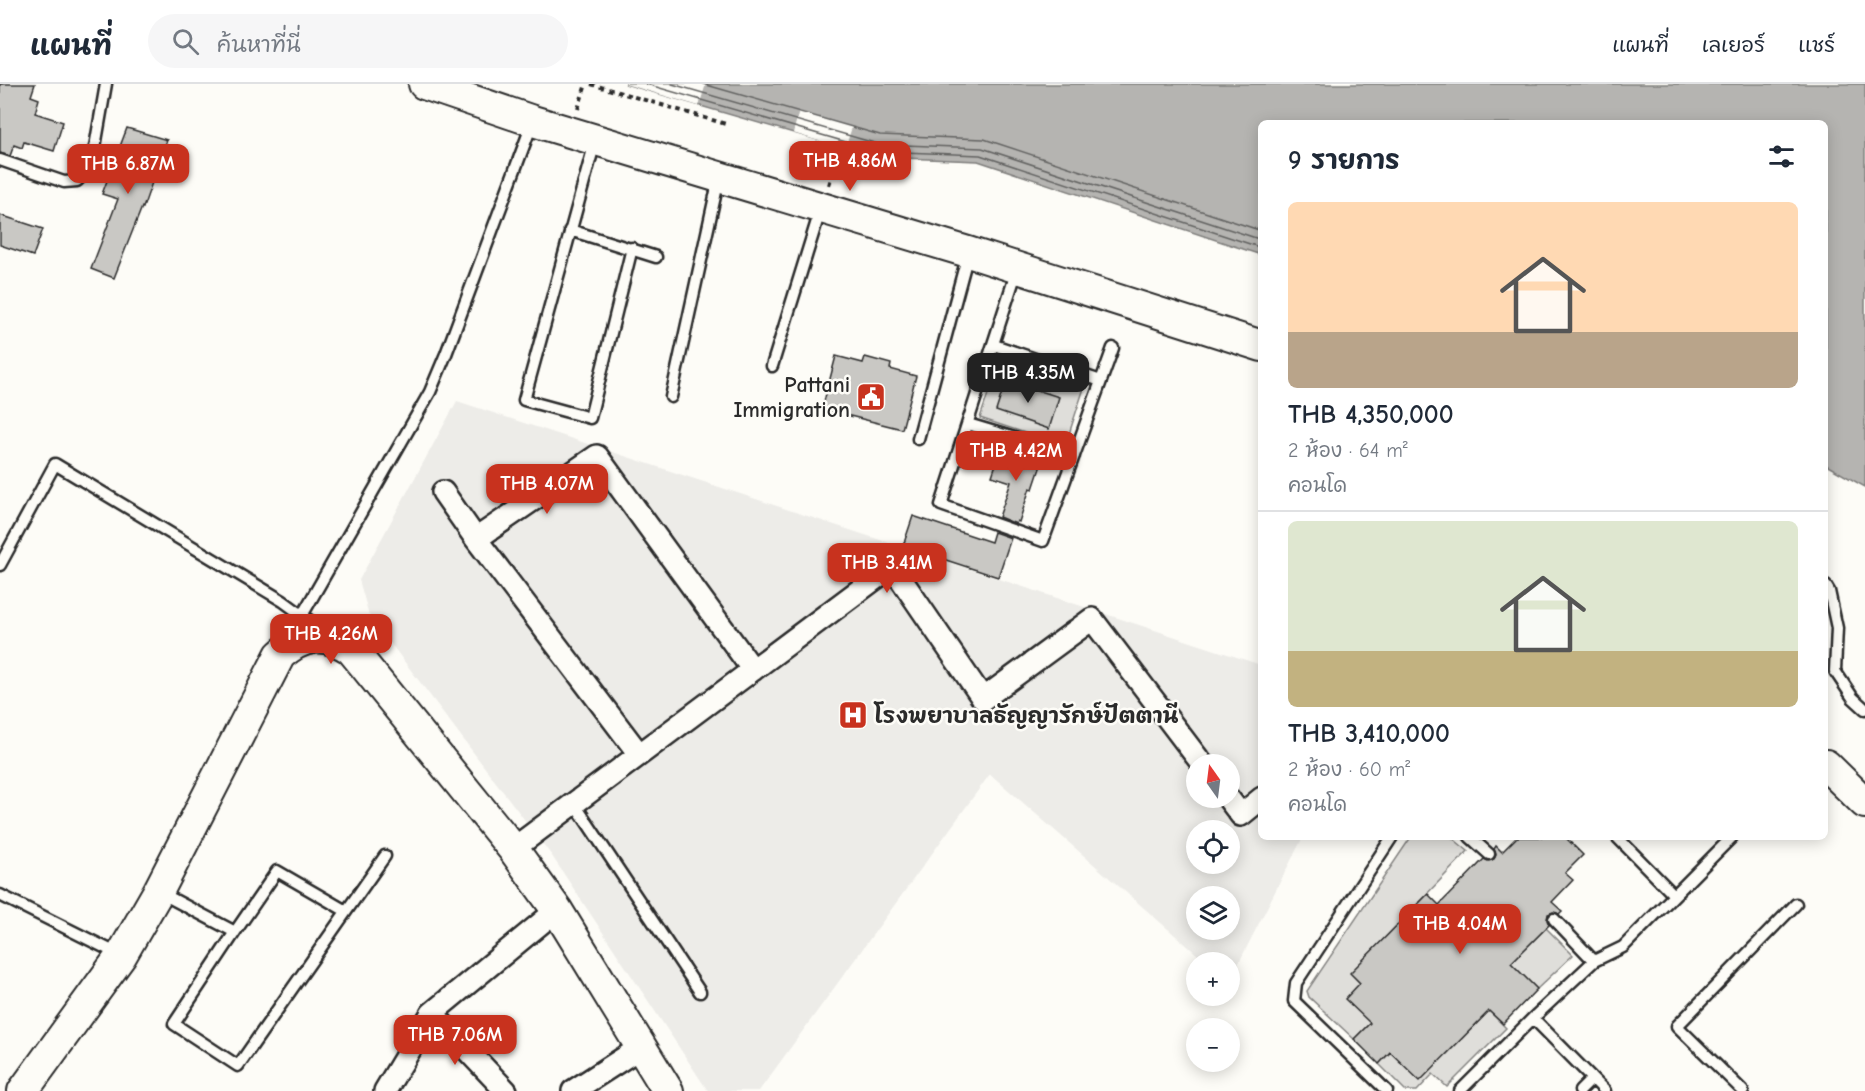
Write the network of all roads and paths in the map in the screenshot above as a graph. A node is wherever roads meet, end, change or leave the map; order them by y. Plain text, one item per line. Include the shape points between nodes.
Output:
1 (106, 84) edge
2 (424, 84) edge
3 (591, 84) edge
4 (533, 121) junction
5 (729, 126) dead end
6 (595, 140) junction
7 (841, 147) dead end
8 (0, 160) edge
9 (719, 178) junction
10 (821, 208) junction
11 (570, 230) junction
12 (632, 248) junction
13 (968, 252) junction
14 (656, 257) dead end
15 (1018, 268) junction
16 (994, 345) junction
17 (1258, 345) edge
18 (1113, 348) dead end
19 (772, 366) dead end
20 (1101, 381) junction
21 (671, 397) dead end
22 (968, 424) junction
23 (918, 439) dead end
24 (1074, 456) junction
25 (443, 492) dead end
26 (476, 539) junction
27 (0, 566) edge
28 (1828, 589) edge
29 (302, 615) junction
30 (337, 641) junction
31 (280, 656) junction
32 (753, 669) junction
33 (1865, 709) edge
34 (639, 754) junction
35 (1195, 754) edge
36 (1828, 767) edge
37 (1258, 801) edge
38 (574, 803) junction
39 (1865, 803) edge
40 (1236, 808) edge
41 (1390, 840) edge
42 (1473, 840) edge
43 (1620, 840) edge
44 (1729, 840) edge
45 (513, 849) junction
46 (1489, 854) dead end
47 (384, 856) dead end
48 (158, 892) junction
49 (0, 895) edge
50 (1674, 895) junction
51 (1796, 904) dead end
52 (557, 910) junction
53 (346, 912) junction
54 (1554, 919) dead end
55 (235, 932) junction
56 (122, 956) junction
57 (1594, 961) junction
58 (700, 992) dead end
59 (432, 1013) junction
60 (1533, 1018) junction
61 (641, 1047) junction
62 (1592, 1079) junction
63 (22, 1091) edge
64 (385, 1091) edge
65 (506, 1091) edge
66 (573, 1091) edge
67 (668, 1091) edge
68 (1387, 1091) edge
69 (1460, 1091) edge
70 (1580, 1091) edge
71 (1605, 1091) edge
72 (1743, 1091) edge

1 - 8 lane via 95,147 86,172 76,181 64,182
2 - 4 street
3 - 5 path
4 - 6 street
4 - 29 lane via 430,392
6 - 9 street
6 - 11 lane
7 - 10 path
9 - 10 street
9 - 21 lane
10 - 13 street
10 - 19 lane
11 - 12 lane
11 - 12 lane via 524,400 590,418
12 - 14 lane
13 - 15 street
13 - 23 lane
15 - 16 lane
15 - 17 street
16 - 20 lane
16 - 22 lane
18 - 20 lane
20 - 24 lane
22 - 24 lane
22 - 24 lane via 941,505 1043,541
25 - 26 street
26 - 32 street via 597,456
26 - 34 street
27 - 29 lane via 55,464
28 - 33 lane via 1838,628 1835,671
29 - 30 lane
29 - 31 lane
30 - 31 street via 322,637 306,639
30 - 45 street via 351,649
31 - 48 street
32 - 34 street
32 - 35 street via 892,566 983,699 1092,619
34 - 38 street
36 - 39 street
37 - 40 street via 1241,815
38 - 45 street
38 - 58 lane
41 - 68 lane via 1296,984 1294,1001
42 - 46 lane
43 - 50 lane
44 - 50 lane
45 - 52 street
47 - 53 lane
48 - 55 lane
48 - 56 street
49 - 56 lane
50 - 57 lane via 1623,947
51 - 72 lane via 1677,1026
52 - 59 street
52 - 61 street
53 - 55 lane via 277,871
53 - 55 lane via 238,1066 174,1024
54 - 57 lane
56 - 63 street
57 - 60 lane
59 - 64 street
59 - 65 street
60 - 62 lane
60 - 69 lane
61 - 66 street
61 - 67 street
62 - 70 lane
62 - 71 lane

